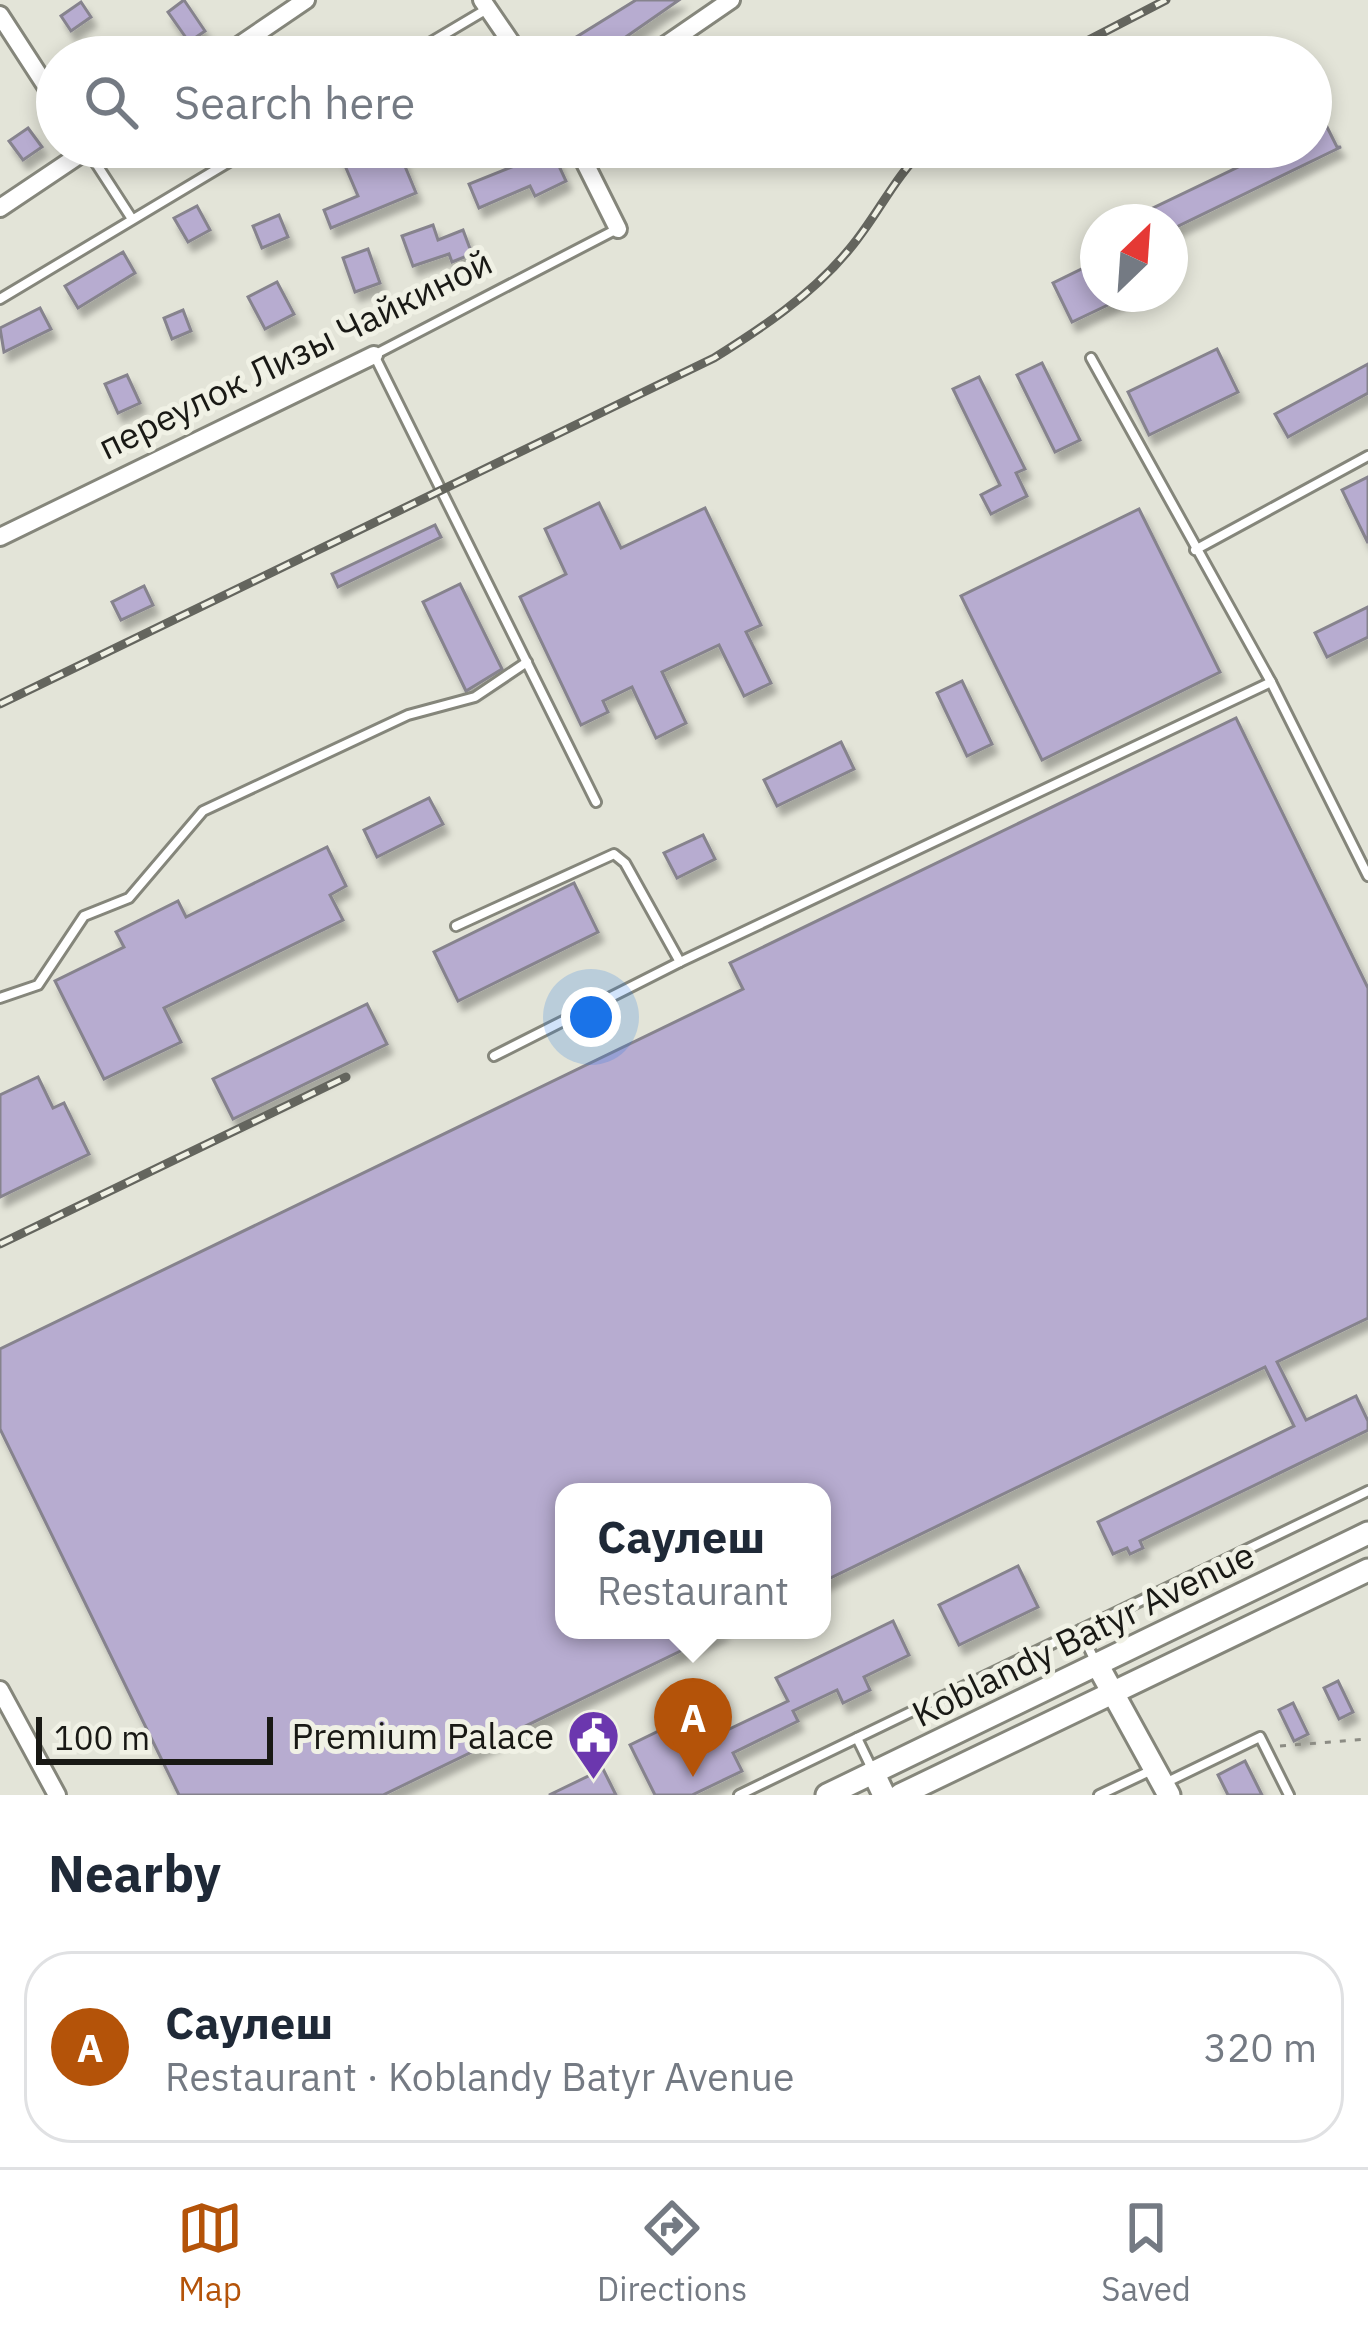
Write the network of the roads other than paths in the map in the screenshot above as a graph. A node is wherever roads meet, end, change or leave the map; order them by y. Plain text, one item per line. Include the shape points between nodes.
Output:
1 (306, 0) edge
2 (731, 0) edge
3 (485, 4) edge
4 (0, 15) edge
5 (254, 36) edge
6 (437, 36) edge
7 (507, 36) edge
8 (679, 36) edge
9 (36, 71) edge
10 (59, 168) edge
11 (100, 168) edge
12 (218, 168) edge
13 (588, 168) edge
14 (0, 208) edge
15 (132, 219) junction
16 (618, 229) joint
17 (0, 299) edge
18 (374, 355) junction
19 (1091, 358) dead end
20 (1368, 457) edge
21 (0, 537) edge
22 (1196, 550) junction
23 (527, 662) junction
24 (1271, 682) junction
25 (596, 802) dead end
26 (1368, 876) edge
27 (456, 926) dead end
28 (680, 962) junction
29 (0, 998) edge
30 (494, 1056) dead end
31 (1368, 1491) edge
32 (1368, 1533) edge
33 (1368, 1570) edge
34 (1080, 1630) junction
35 (1097, 1664) junction
36 (0, 1690) edge
37 (1115, 1694) junction
38 (8, 1725) edge
39 (857, 1738) junction
40 (873, 1772) junction
41 (1162, 1782) edge
42 (57, 1795) edge
43 (739, 1795) edge
44 (827, 1795) edge
45 (884, 1795) edge
46 (900, 1795) edge
47 (1100, 1795) edge
48 (1289, 1795) edge

1 - 5 street
2 - 8 street
3 - 6 lane
3 - 7 street
4 - 9 street
10 - 14 street
11 - 15 lane
12 - 15 lane
13 - 16 street
15 - 17 lane
16 - 18 lane, переулок Лизы Чайкиной
18 - 21 street, переулок Лизы Чайкиной
18 - 23 lane
19 - 22 lane
20 - 22 lane
22 - 24 lane
23 - 25 lane
23 - 29 lane via 475,697 408,715 203,811 129,898 85,916 38,985
24 - 26 lane
24 - 28 lane
27 - 28 lane via 614,854
28 - 30 lane
31 - 34 lane
32 - 35 street, Koblandy Batyr Avenue
33 - 37 street, Koblandy Batyr Avenue
34 - 35 lane
34 - 39 lane
35 - 37 street
35 - 40 street, Koblandy Batyr Avenue
36 - 38 street
37 - 41 street
37 - 46 street, Koblandy Batyr Avenue
38 - 42 street
39 - 40 lane
39 - 43 lane
40 - 44 street, Koblandy Batyr Avenue
40 - 45 street
41 - 47 lane
41 - 48 lane via 1259,1738

